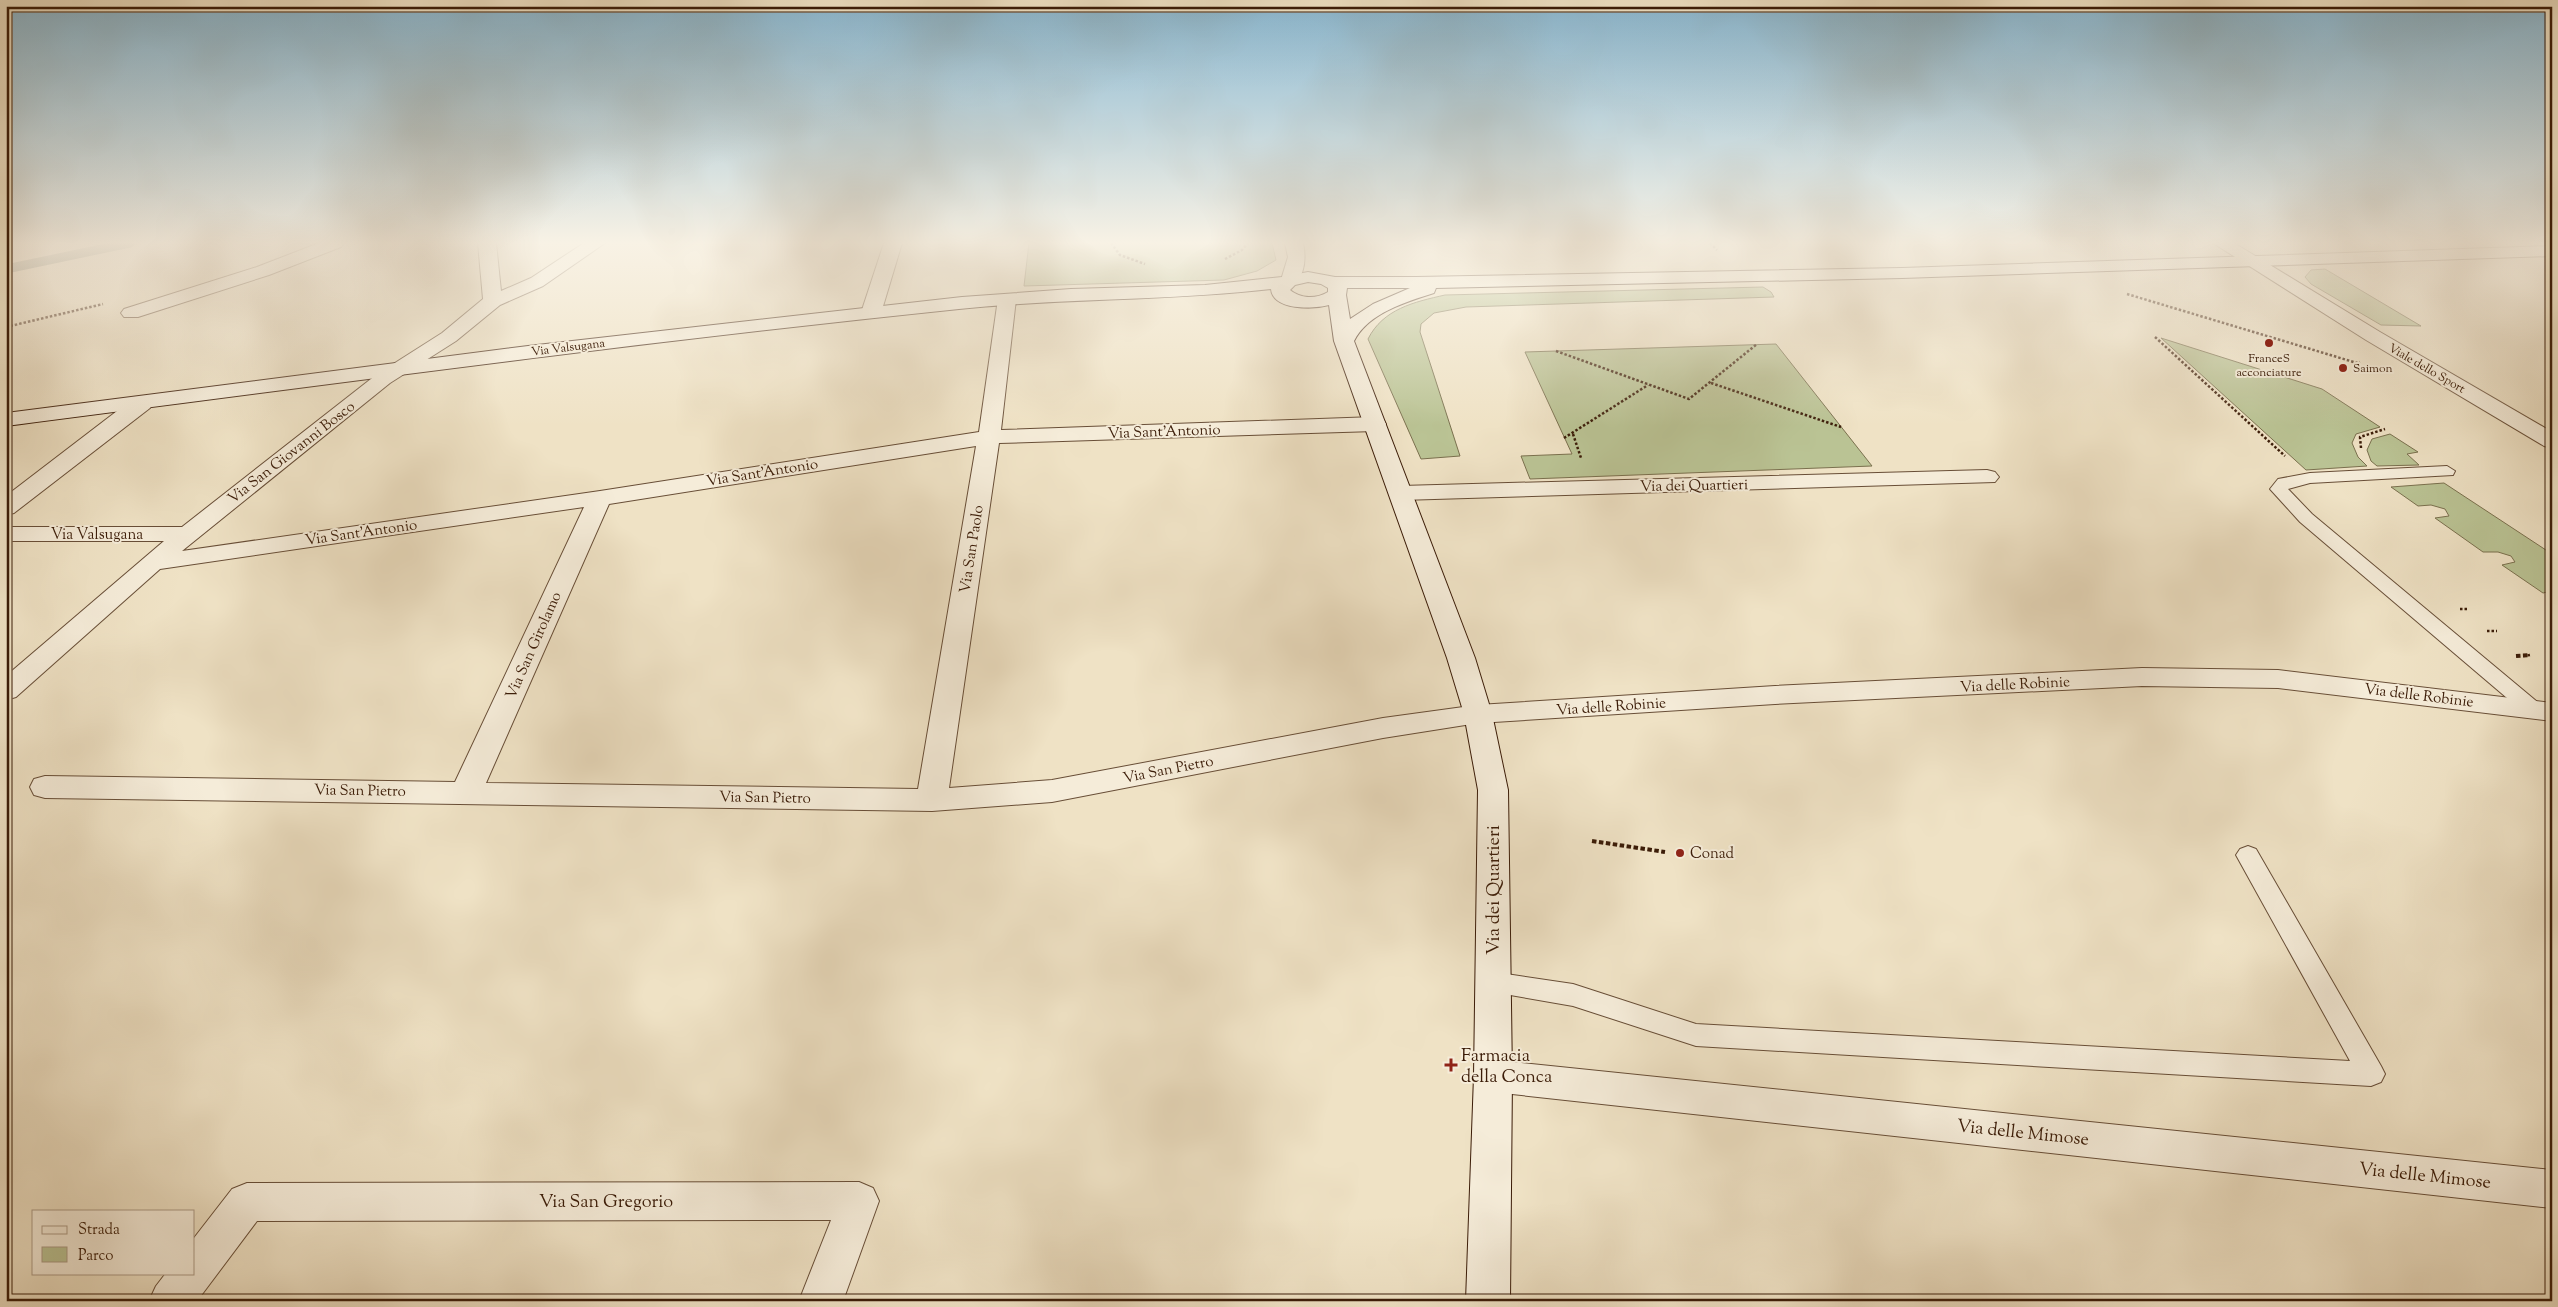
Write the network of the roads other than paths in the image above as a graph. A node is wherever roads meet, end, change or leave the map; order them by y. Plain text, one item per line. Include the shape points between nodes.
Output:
1 (159, 304) edge
2 (489, 304) edge
3 (874, 304) edge
4 (958, 304) edge
5 (1005, 304) edge
6 (1307, 304) edge
7 (1335, 304) edge
8 (1389, 304) edge
9 (2321, 304) edge
10 (131, 313) dead end
11 (871, 313) junction
12 (1342, 335) junction
13 (397, 370) junction
14 (142, 403) junction
15 (6, 420) edge
16 (1375, 424) junction
17 (989, 437) junction
18 (2552, 441) edge
19 (2447, 471) dead end
20 (1987, 477) dead end
21 (1401, 493) junction
22 (600, 498) junction
23 (6, 508) edge
24 (6, 534) edge
25 (188, 534) junction
26 (152, 563) junction
27 (6, 691) edge
28 (2543, 711) edge
29 (1478, 714) junction
30 (45, 786) dead end
31 (466, 792) junction
32 (932, 800) junction
33 (2248, 855) dead end
34 (1493, 982) junction
35 (1493, 1076) junction
36 (2552, 1188) edge
37 (195, 1269) edge
38 (191, 1274) edge
39 (171, 1301) edge
40 (821, 1301) edge
41 (1488, 1301) edge

1 - 10 street
2 - 13 street, Via San Giovanni Bosco via 450,337
3 - 11 street
4 - 11 street, Via Valsugana
5 - 17 street, Via San Paolo
6 - 12 street
7 - 12 street, Via dei Quartieri
8 - 12 street
9 - 18 street, Viale dello Sport
11 - 13 street, Via Valsugana
12 - 16 street, Via dei Quartieri
13 - 14 street, Via Valsugana
13 - 25 street, Via San Giovanni Bosco
14 - 15 street, Via Valsugana
14 - 23 street
16 - 17 street, Via Sant'Antonio
16 - 21 street, Via dei Quartieri
17 - 22 street, Via Sant'Antonio
17 - 32 street, Via San Paolo
19 - 28 lane via 2310,478 2284,483 2278,489 2306,518
20 - 21 street, Via dei Quartieri
21 - 29 street, Via dei Quartieri
22 - 26 street, Via Sant'Antonio
22 - 31 street, Via San Girolamo
24 - 25 street, Via Valsugana
25 - 26 street, Via San Giovanni Bosco
26 - 27 street, Via San Giovanni Bosco
28 - 29 street, Via delle Robinie via 2278,679 2142,677
29 - 32 street, Via San Pietro via 1383,728 1052,792
29 - 34 street, Via dei Quartieri via 1493,790
30 - 31 street, Via San Pietro
31 - 32 street, Via San Pietro
33 - 34 lane via 2371,1074 1696,1035 1573,994
34 - 35 street, Via dei Quartieri
35 - 36 street, Via delle Mimose
35 - 41 street, Via dei Quartieri
37 - 40 street, Via San Gregorio via 247,1202 859,1201
38 - 39 street

